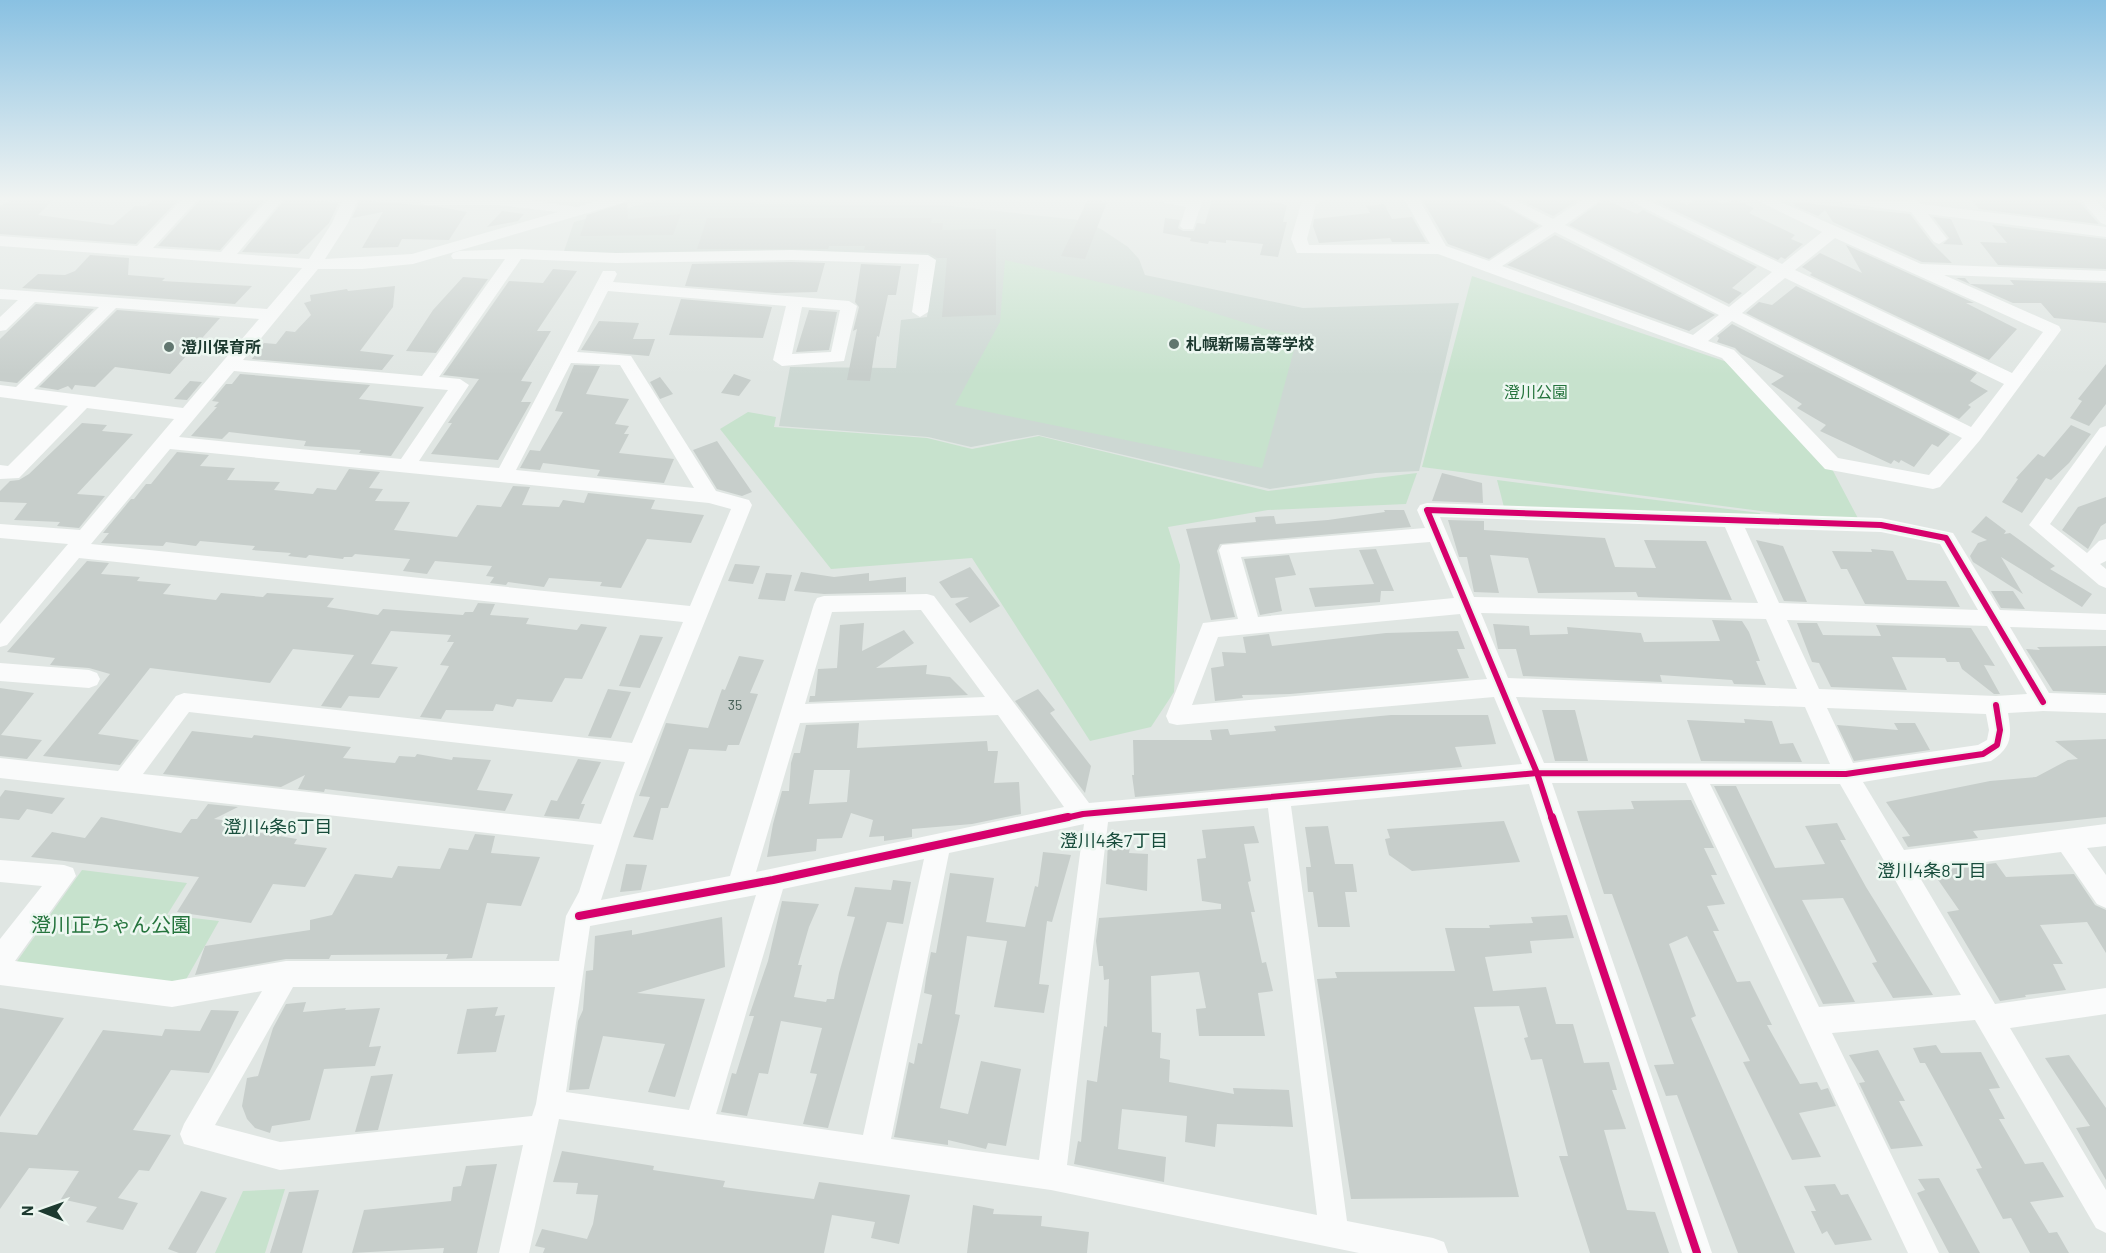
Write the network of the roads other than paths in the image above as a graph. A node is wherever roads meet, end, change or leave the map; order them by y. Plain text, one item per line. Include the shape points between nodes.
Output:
1 (232, 257) edge
2 (318, 257) edge
3 (419, 257) edge
4 (445, 257) edge
5 (515, 257) edge
6 (603, 257) edge
7 (647, 257) edge
8 (859, 257) edge
9 (1462, 257) edge
10 (1505, 257) edge
11 (1619, 257) edge
12 (1757, 257) edge
13 (1800, 257) edge
14 (1891, 257) edge
15 (616, 258) junction
16 (413, 259) junction
17 (314, 264) junction
18 (1489, 268) junction
19 (1918, 269) junction
20 (1784, 270) junction
21 (2106, 276) edge
22 (603, 286) junction
23 (0, 294) edge
24 (32, 297) junction
25 (795, 301) junction
26 (110, 305) junction
27 (920, 312) dead end
28 (1734, 313) junction
29 (272, 315) junction
30 (0, 326) edge
31 (1697, 341) junction
32 (565, 357) junction
33 (231, 364) junction
34 (427, 382) junction
35 (2015, 382) junction
36 (0, 391) edge
37 (18, 394) junction
38 (82, 402) junction
39 (188, 415) junction
40 (2106, 432) edge
41 (1974, 436) junction
42 (166, 442) junction
43 (406, 466) junction
44 (0, 472) edge
45 (504, 476) junction
46 (709, 496) junction
47 (1731, 519) junction
48 (0, 531) edge
49 (1439, 534) junction
50 (81, 544) junction
51 (2106, 546) edge
52 (2086, 563) junction
53 (2106, 580) edge
54 (1468, 605) junction
55 (1771, 611) junction
56 (695, 615) junction
57 (1993, 619) junction
58 (2106, 622) edge
59 (1250, 626) junction
60 (0, 639) edge
61 (0, 672) edge
62 (89, 679) dead end
63 (1500, 687) junction
64 (1809, 697) junction
65 (2043, 702) junction
66 (2106, 704) edge
67 (1996, 705) junction
68 (1003, 706) junction
69 (790, 714) junction
70 (639, 754) junction
71 (0, 768) edge
72 (1537, 773) junction
73 (1846, 774) junction
74 (1694, 775) junction
75 (123, 783) junction
76 (1278, 797) junction
77 (1090, 814) junction
78 (2106, 835) edge
79 (611, 836) junction
80 (2067, 840) junction
81 (939, 844) junction
82 (1900, 862) junction
83 (0, 871) edge
84 (772, 880) junction
85 (740, 885) junction
86 (2106, 896) edge
87 (579, 916) junction
88 (0, 960) edge
89 (0, 972) edge
90 (286, 974) junction
91 (568, 974) junction
92 (2106, 1001) edge
93 (1987, 1012) junction
94 (1814, 1021) junction
95 (545, 1117) junction
96 (699, 1124) junction
97 (874, 1150) junction
98 (1051, 1176) junction
99 (2106, 1218) edge
100 (1334, 1232) junction
101 (1382, 1248) edge
102 (514, 1253) edge
103 (1433, 1253) edge
104 (1697, 1253) edge
105 (1924, 1253) edge

1 - 17 street
2 - 17 street
3 - 16 street
4 - 16 street
5 - 34 street
6 - 15 street
7 - 15 street
8 - 27 street via 928,260
9 - 18 street
10 - 18 street
11 - 28 street
12 - 20 street
13 - 20 street
14 - 19 street
15 - 22 street
16 - 17 street
17 - 29 street
18 - 31 street
19 - 21 street
19 - 35 street via 2053,330
20 - 28 street
20 - 35 street
22 - 25 street
22 - 32 street
23 - 24 street
24 - 26 street
24 - 30 street
25 - 25 street via 849,306 838,357 782,360
26 - 29 street
26 - 37 street
28 - 31 street
28 - 41 street
29 - 33 street
31 - 41 street via 1728,354 1832,464 1933,482
32 - 45 street
32 - 46 street via 625,360
33 - 34 street
33 - 39 street
34 - 43 street via 460,385
35 - 41 street
36 - 37 street
37 - 38 street
38 - 39 street
38 - 44 street via 12,473
39 - 42 street
40 - 52 street via 2039,525
42 - 43 street
42 - 50 street
43 - 45 street
45 - 46 street
46 - 56 street via 742,505
47 - 49 street via 1427,510
47 - 55 street
47 - 57 street via 1881,525 1946,538
48 - 50 street
49 - 54 street
49 - 59 street via 1228,550
50 - 56 street
50 - 60 street
51 - 52 street
52 - 53 street
54 - 55 street
54 - 59 street
54 - 63 street
55 - 57 street
55 - 64 street
56 - 70 street
57 - 58 street
57 - 65 street
59 - 63 street via 1210,629 1177,716
61 - 62 street
63 - 64 street
63 - 72 street
64 - 67 street
64 - 73 street
65 - 66 street
65 - 67 street
67 - 73 street via 2000,730 1997,745 1983,754
68 - 69 street
68 - 69 street via 927,602 824,604
68 - 77 street
69 - 85 street
70 - 75 street via 184,702
70 - 79 street
71 - 75 street
72 - 74 street
72 - 76 street
72 - 104 street
73 - 74 street
73 - 82 street
74 - 94 street
75 - 79 street
76 - 77 street
76 - 100 street
77 - 81 street
77 - 98 street
78 - 80 street
79 - 87 street
80 - 82 street
80 - 86 street
81 - 84 street
81 - 97 street
82 - 93 street
83 - 88 street via 64,876
84 - 85 street
84 - 96 street
85 - 87 street
87 - 91 street
89 - 90 street via 172,994
90 - 91 street
90 - 95 street via 194,1134 280,1156
91 - 95 street
92 - 93 street
93 - 94 street
93 - 99 street
94 - 105 street
95 - 96 street
95 - 102 street
96 - 97 street
97 - 98 street
98 - 100 street
100 - 101 street
101 - 103 street

